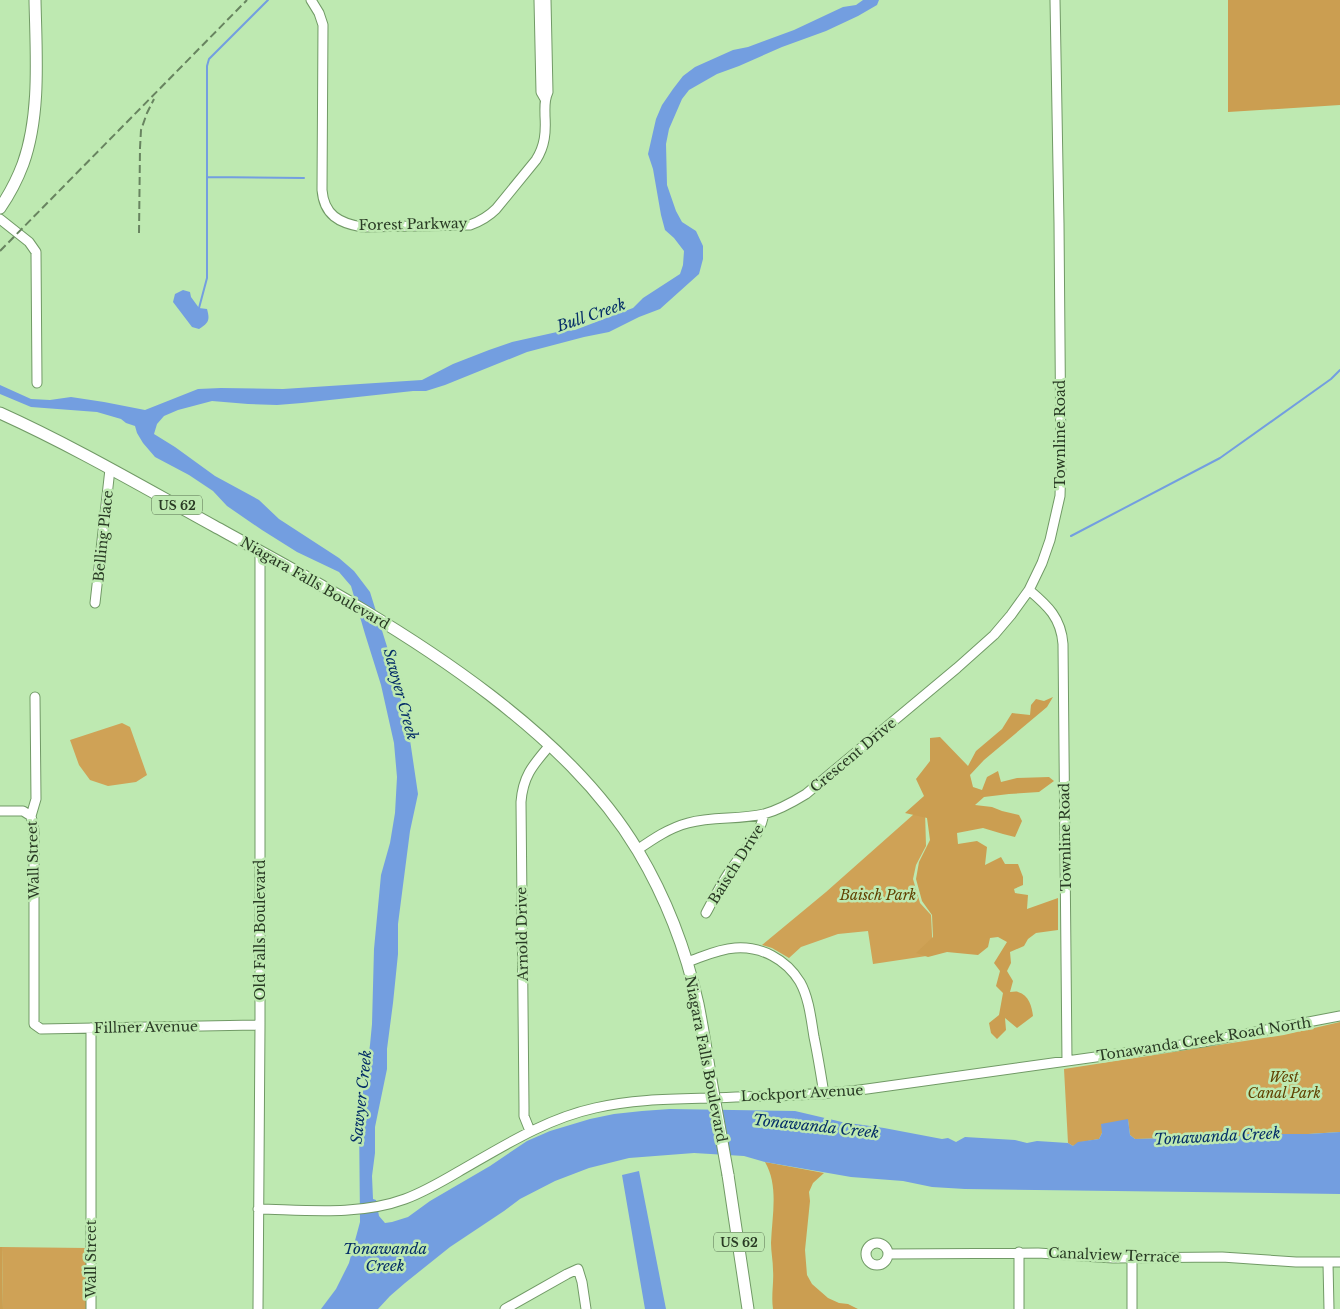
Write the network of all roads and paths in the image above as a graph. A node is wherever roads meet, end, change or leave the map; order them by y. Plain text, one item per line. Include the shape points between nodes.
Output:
1 (35, 0) edge
2 (311, 0) edge
3 (539, 0) edge
4 (546, 0) edge
5 (1054, 0) edge
6 (545, 99) junction
7 (0, 208) edge
8 (0, 219) edge
9 (38, 383) dead end
10 (0, 413) edge
11 (110, 468) junction
12 (260, 551) junction
13 (1029, 590) junction
14 (95, 603) dead end
15 (35, 697) dead end
16 (550, 745) junction
17 (0, 811) edge
18 (764, 814) junction
19 (31, 816) junction
20 (637, 850) junction
21 (706, 913) dead end
22 (687, 962) junction
23 (1340, 1016) edge
24 (34, 1024) joint
25 (260, 1026) junction
26 (91, 1028) junction
27 (1067, 1061) junction
28 (824, 1094) junction
29 (530, 1131) junction
30 (258, 1209) junction
31 (1019, 1252) junction
32 (888, 1254) dead end
33 (1132, 1258) junction
34 (1340, 1262) edge
35 (1328, 1263) junction
36 (92, 1309) edge
37 (258, 1309) edge
38 (505, 1309) edge
39 (586, 1309) edge
40 (748, 1309) edge
41 (1020, 1309) edge
42 (1132, 1309) edge
43 (1329, 1309) edge

1 - 7 main road via 32,131 23,165
2 - 6 street, Forest Parkway via 323,25 322,190 328,210 348,224 362,227 465,225 485,219 541,153 545,134
3 - 6 street, Forest Parkway via 541,92
4 - 6 street, Forest Parkway via 548,92
5 - 13 street, Townline Road via 1061,488 1050,540
8 - 9 street via 30,242 36,252
10 - 11 main road, Niagara Falls Boulevard / US 62
11 - 12 main road, Niagara Falls Boulevard / US 62
11 - 14 street, Belling Place
12 - 16 main road, Niagara Falls Boulevard / US 62 via 416,642 473,682
12 - 25 street, Old Falls Boulevard
13 - 18 street, Crescent Drive via 999,629 958,668 806,794
13 - 27 street, Townline Road via 1054,614 1063,644
15 - 19 street, Wall Street via 36,799
16 - 20 main road, Niagara Falls Boulevard / US 62 via 596,793
16 - 29 street, Arnold Drive via 526,776 521,802 524,1107
17 - 19 street via 23,811
18 - 20 street, Crescent Drive via 682,824
18 - 21 street, Baisch Drive via 756,837 733,866
19 - 24 street, Wall Street via 34,830
20 - 22 main road, Niagara Falls Boulevard / US 62 via 667,910
22 - 28 street via 743,948 772,955 785,964 806,995
22 - 40 main road, Niagara Falls Boulevard / US 62, bridge via 698,1002
23 - 27 street, Tonawanda Creek Road North via 1203,1042
24 - 26 street, Fillner Avenue via 41,1029
25 - 26 street, Fillner Avenue
25 - 30 street, Old Falls Boulevard
26 - 36 street, Wall Street
27 - 28 street, Lockport Avenue
28 - 29 street, Lockport Avenue via 677,1098 609,1105 582,1111
29 - 30 street, Lockport Avenue via 421,1192 381,1206 340,1211
30 - 37 street, Old Falls Boulevard
31 - 32 street, Canalview Terrace
31 - 33 street, Canalview Terrace
31 - 41 street
33 - 35 street, Canalview Terrace via 1222,1257
33 - 42 street
34 - 35 street, Canalview Terrace
35 - 43 street
38 - 39 street via 578,1268

